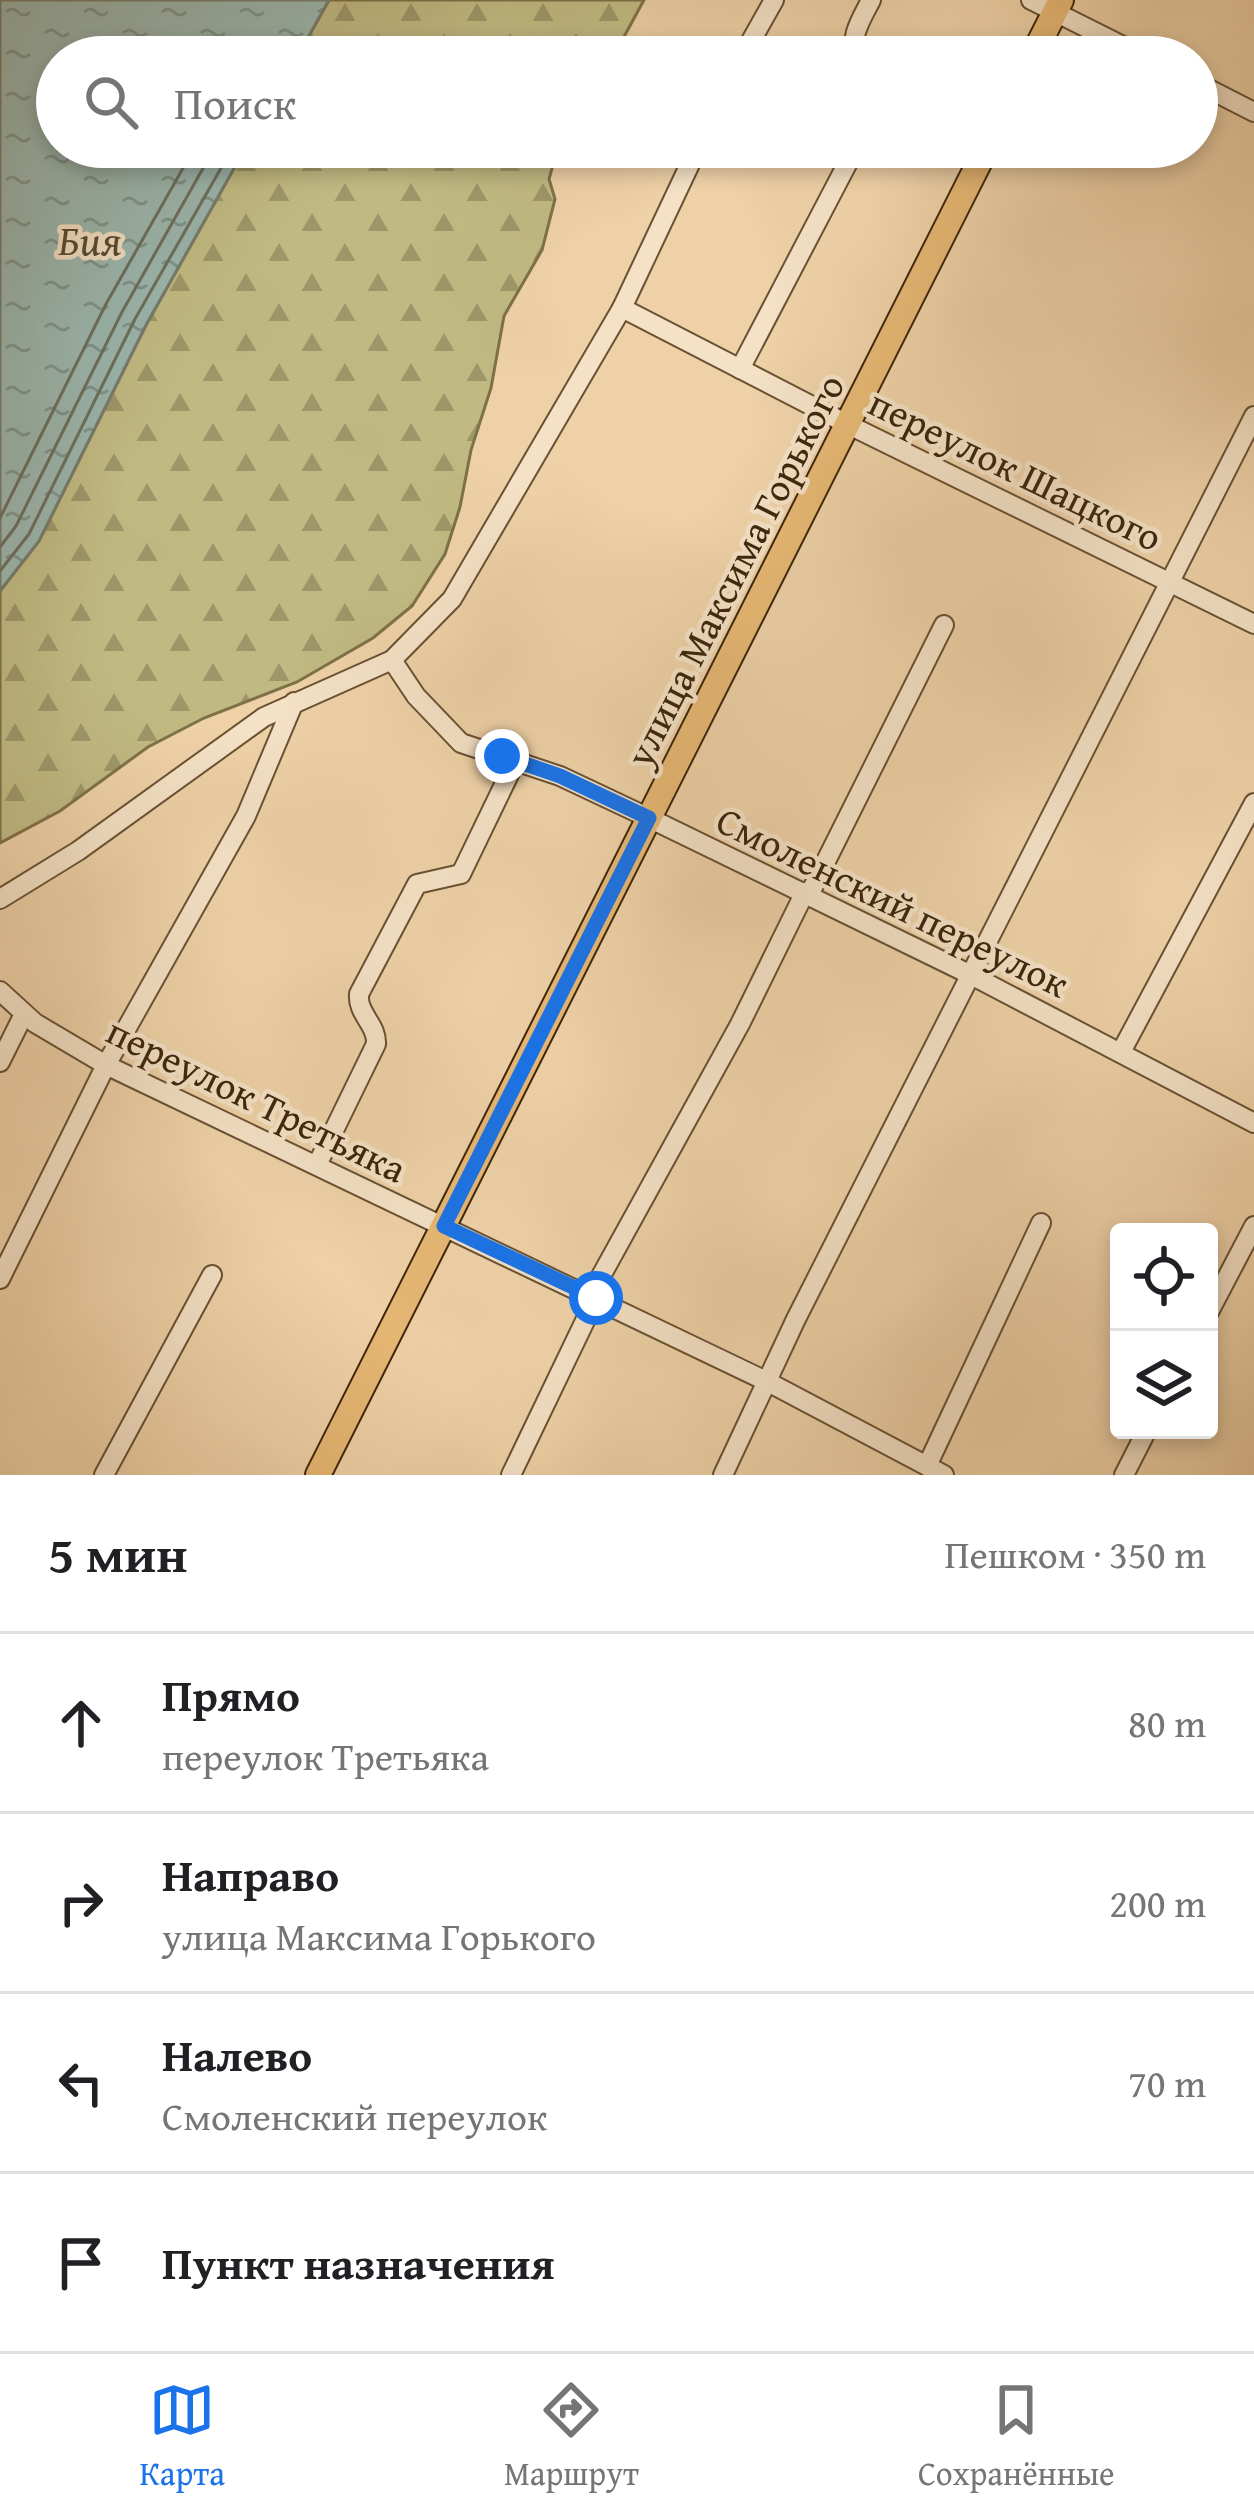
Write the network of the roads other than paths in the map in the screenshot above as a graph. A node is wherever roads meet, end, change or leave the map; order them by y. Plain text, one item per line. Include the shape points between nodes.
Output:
1 (774, 0) edge
2 (871, 0) edge
3 (1031, 0) edge
4 (1058, 6) edge
5 (754, 36) edge
6 (855, 36) edge
7 (1043, 36) edge
8 (1109, 36) edge
9 (1218, 94) edge
10 (1254, 112) edge
11 (688, 168) edge
12 (845, 168) edge
13 (976, 168) edge
14 (622, 308) junction
15 (740, 369) junction
16 (1254, 416) edge
17 (847, 424) junction
18 (1170, 580) junction
19 (1254, 624) edge
20 (944, 626) dead end
21 (392, 660) junction
22 (294, 702) junction
23 (516, 760) junction
24 (1254, 803) edge
25 (649, 818) junction
26 (807, 894) junction
27 (0, 899) edge
28 (971, 975) junction
29 (0, 991) edge
30 (24, 1014) junction
31 (1121, 1052) junction
32 (0, 1062) edge
33 (106, 1065) junction
34 (1254, 1123) edge
35 (317, 1165) junction
36 (1041, 1223) dead end
37 (444, 1226) junction
38 (1254, 1226) edge
39 (212, 1275) dead end
40 (0, 1279) edge
41 (1218, 1295) edge
42 (593, 1297) junction
43 (768, 1382) junction
44 (1142, 1439) edge
45 (936, 1470) edge
46 (104, 1475) edge
47 (318, 1475) edge
48 (511, 1475) edge
49 (723, 1475) edge
50 (1124, 1475) edge

1 - 5 street
2 - 6 street
3 - 4 street
4 - 7 main road
4 - 8 street
9 - 10 street
11 - 14 street
12 - 15 street
13 - 17 main road, улица Максима Горького
14 - 15 street, переулок Шацкого
14 - 21 street via 467,578
15 - 17 street, переулок Шацкого
16 - 18 street
17 - 18 street, переулок Шацкого
17 - 25 main road, улица Максима Горького
18 - 19 street, переулок Шацкого
18 - 28 street
20 - 26 street
21 - 22 street
21 - 23 street, Смоленский переулок via 456,739
22 - 27 street
22 - 33 street via 246,816
23 - 25 street, Смоленский переулок
23 - 35 street via 461,874 417,884 361,988 358,1006 376,1044
24 - 31 street
25 - 26 street, Смоленский переулок
25 - 37 main road, улица Максима Горького
26 - 28 street, Смоленский переулок
26 - 42 street
28 - 31 street, Смоленский переулок
28 - 43 street
29 - 30 street, переулок Третьяка
30 - 32 street
30 - 33 street, переулок Третьяка
31 - 34 street, Смоленский переулок
33 - 35 street, переулок Третьяка
33 - 40 street
35 - 37 street, переулок Третьяка
36 - 45 street
37 - 42 street, переулок Третьяка
37 - 47 main road, улица Максима Горького
38 - 41 street
39 - 46 street
42 - 43 street, переулок Третьяка
42 - 48 street
43 - 45 street, переулок Третьяка
43 - 49 street
44 - 50 street

